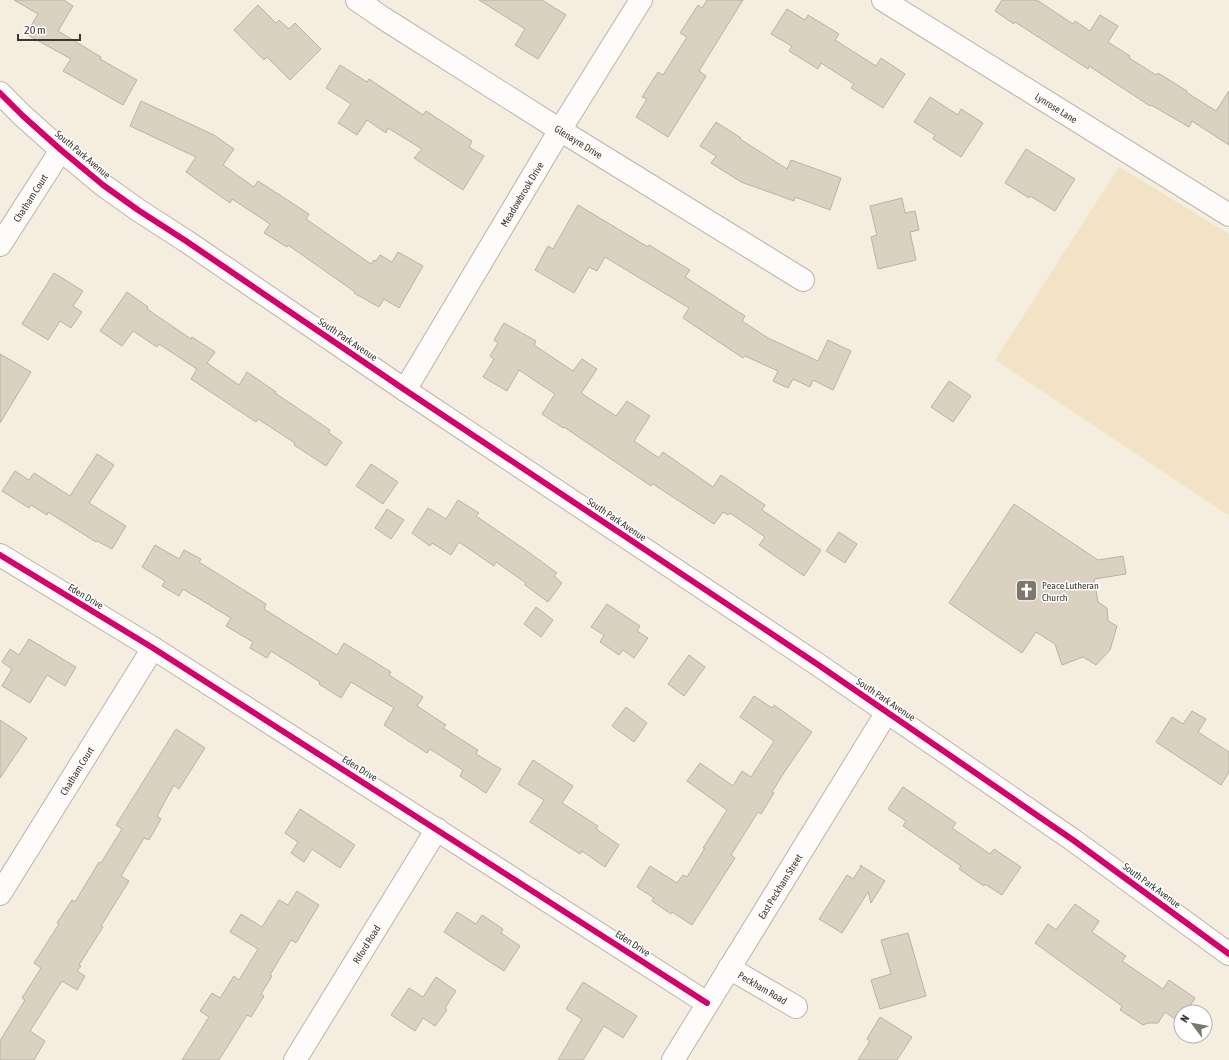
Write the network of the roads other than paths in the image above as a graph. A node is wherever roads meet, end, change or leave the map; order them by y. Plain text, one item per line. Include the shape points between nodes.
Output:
1 (357, 0) edge
2 (640, 0) edge
3 (883, 0) edge
4 (0, 93) edge
5 (560, 130) junction
6 (61, 150) junction
7 (1229, 215) edge
8 (0, 245) edge
9 (803, 280) dead end
10 (405, 390) junction
11 (0, 555) edge
12 (153, 648) junction
13 (887, 712) junction
14 (437, 829) junction
15 (0, 894) edge
16 (1229, 954) edge
17 (729, 968) junction
18 (707, 1003) junction
19 (796, 1007) dead end
20 (295, 1060) edge
21 (673, 1060) edge

1 - 5 street, Glenayre Drive
2 - 5 street, Meadowbrook Drive
3 - 7 street, Lynrose Lane
4 - 6 street, South Park Avenue
5 - 9 street, Glenayre Drive
5 - 10 street, Meadowbrook Drive
6 - 8 street, Chatham Court
6 - 10 street, South Park Avenue via 138,210
10 - 13 street, South Park Avenue
11 - 12 street, Eden Drive
12 - 14 street, Eden Drive
12 - 15 street, Chatham Court
13 - 16 street, South Park Avenue via 1106,863
13 - 17 street, East Peckham Street
14 - 18 street, Eden Drive
14 - 20 street, Riford Road
17 - 18 street, East Peckham Street
17 - 19 street, Peckham Road
18 - 21 street, East Peckham Street

